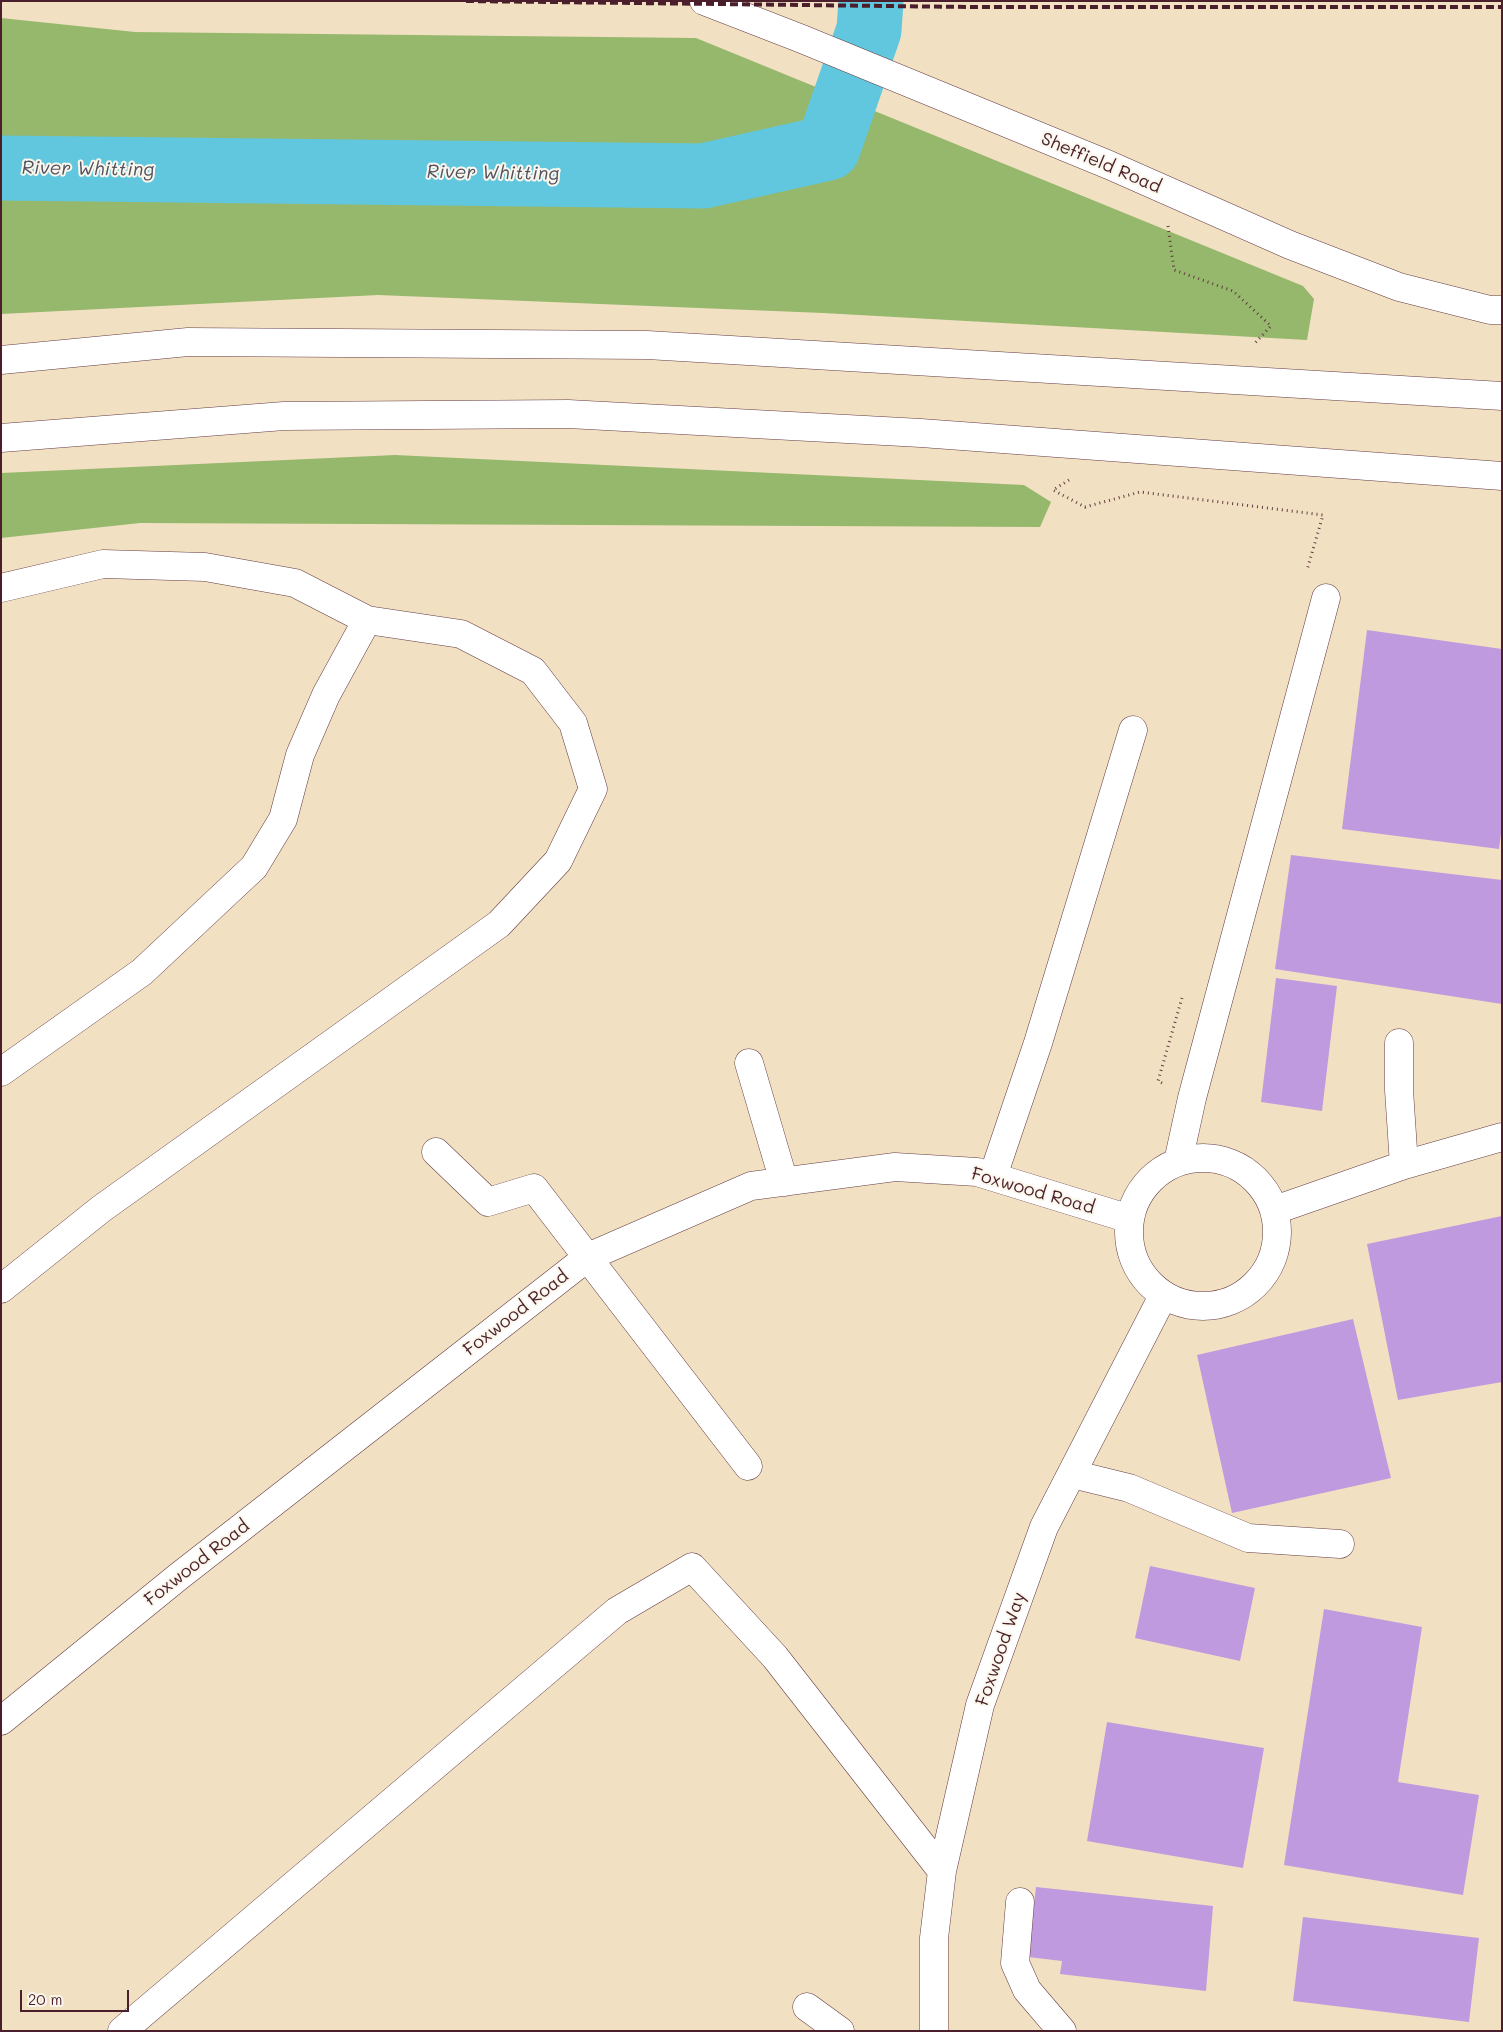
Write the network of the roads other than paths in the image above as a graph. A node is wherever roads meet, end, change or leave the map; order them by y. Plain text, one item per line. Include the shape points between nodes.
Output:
1 (704, 1) edge
2 (1502, 310) edge
3 (1, 360) edge
4 (1502, 396) edge
5 (1, 438) edge
6 (1502, 476) edge
7 (1, 588) edge
8 (1326, 598) dead end
9 (367, 620) junction
10 (1133, 730) dead end
11 (1399, 1043) dead end
12 (749, 1063) dead end
13 (1, 1072) edge
14 (1502, 1137) edge
15 (436, 1152) dead end
16 (1178, 1162) junction
17 (1404, 1166) junction
18 (992, 1176) junction
19 (784, 1182) junction
20 (1275, 1210) junction
21 (1130, 1219) junction
22 (588, 1257) junction
23 (1, 1289) edge
24 (1163, 1296) junction
25 (748, 1466) dead end
26 (1072, 1474) junction
27 (1340, 1544) dead end
28 (1, 1721) edge
29 (942, 1871) junction
30 (1020, 1902) dead end
31 (807, 2007) dead end
32 (122, 2031) edge
33 (840, 2031) edge
34 (934, 2031) edge
35 (1062, 2031) edge

1 - 2 main road, Sheffield Road via 1109,165 1290,245 1398,287 1490,310
3 - 4 main road via 188,342 647,345
5 - 6 main road via 284,416 568,414 921,433
7 - 9 main road via 103,564 205,567 295,583
8 - 16 main road via 1192,1098
9 - 13 main road via 326,695 300,755 283,820 254,867 142,972
9 - 23 main road via 461,634 533,671 573,723 593,789 558,861 499,924 101,1209
10 - 18 main road via 1040,1034
11 - 17 main road
12 - 19 main road
14 - 17 main road
15 - 22 main road via 488,1202 534,1188
16 - 20 main road via 1202,1157 1226,1161 1248,1172 1264,1189
16 - 21 main road via 1146,1184
17 - 20 main road
18 - 19 main road, Foxwood Road via 977,1172 895,1167
18 - 21 main road, Foxwood Road
19 - 22 main road, Foxwood Road via 751,1186
20 - 24 main road via 1278,1236 1273,1261 1258,1284 1238,1299 1213,1307 1187,1306
21 - 24 main road via 1129,1241 1135,1263 1146,1281
22 - 25 main road
22 - 28 main road, Foxwood Road via 178,1577
24 - 26 main road, Foxwood Way
26 - 27 main road via 1129,1488 1248,1538
26 - 29 main road, Foxwood Way via 1044,1527 980,1704
29 - 32 main road via 775,1657 692,1567 618,1611
29 - 34 main road, Foxwood Way via 934,1938
30 - 35 main road via 1015,1963 1027,1990
31 - 33 main road

